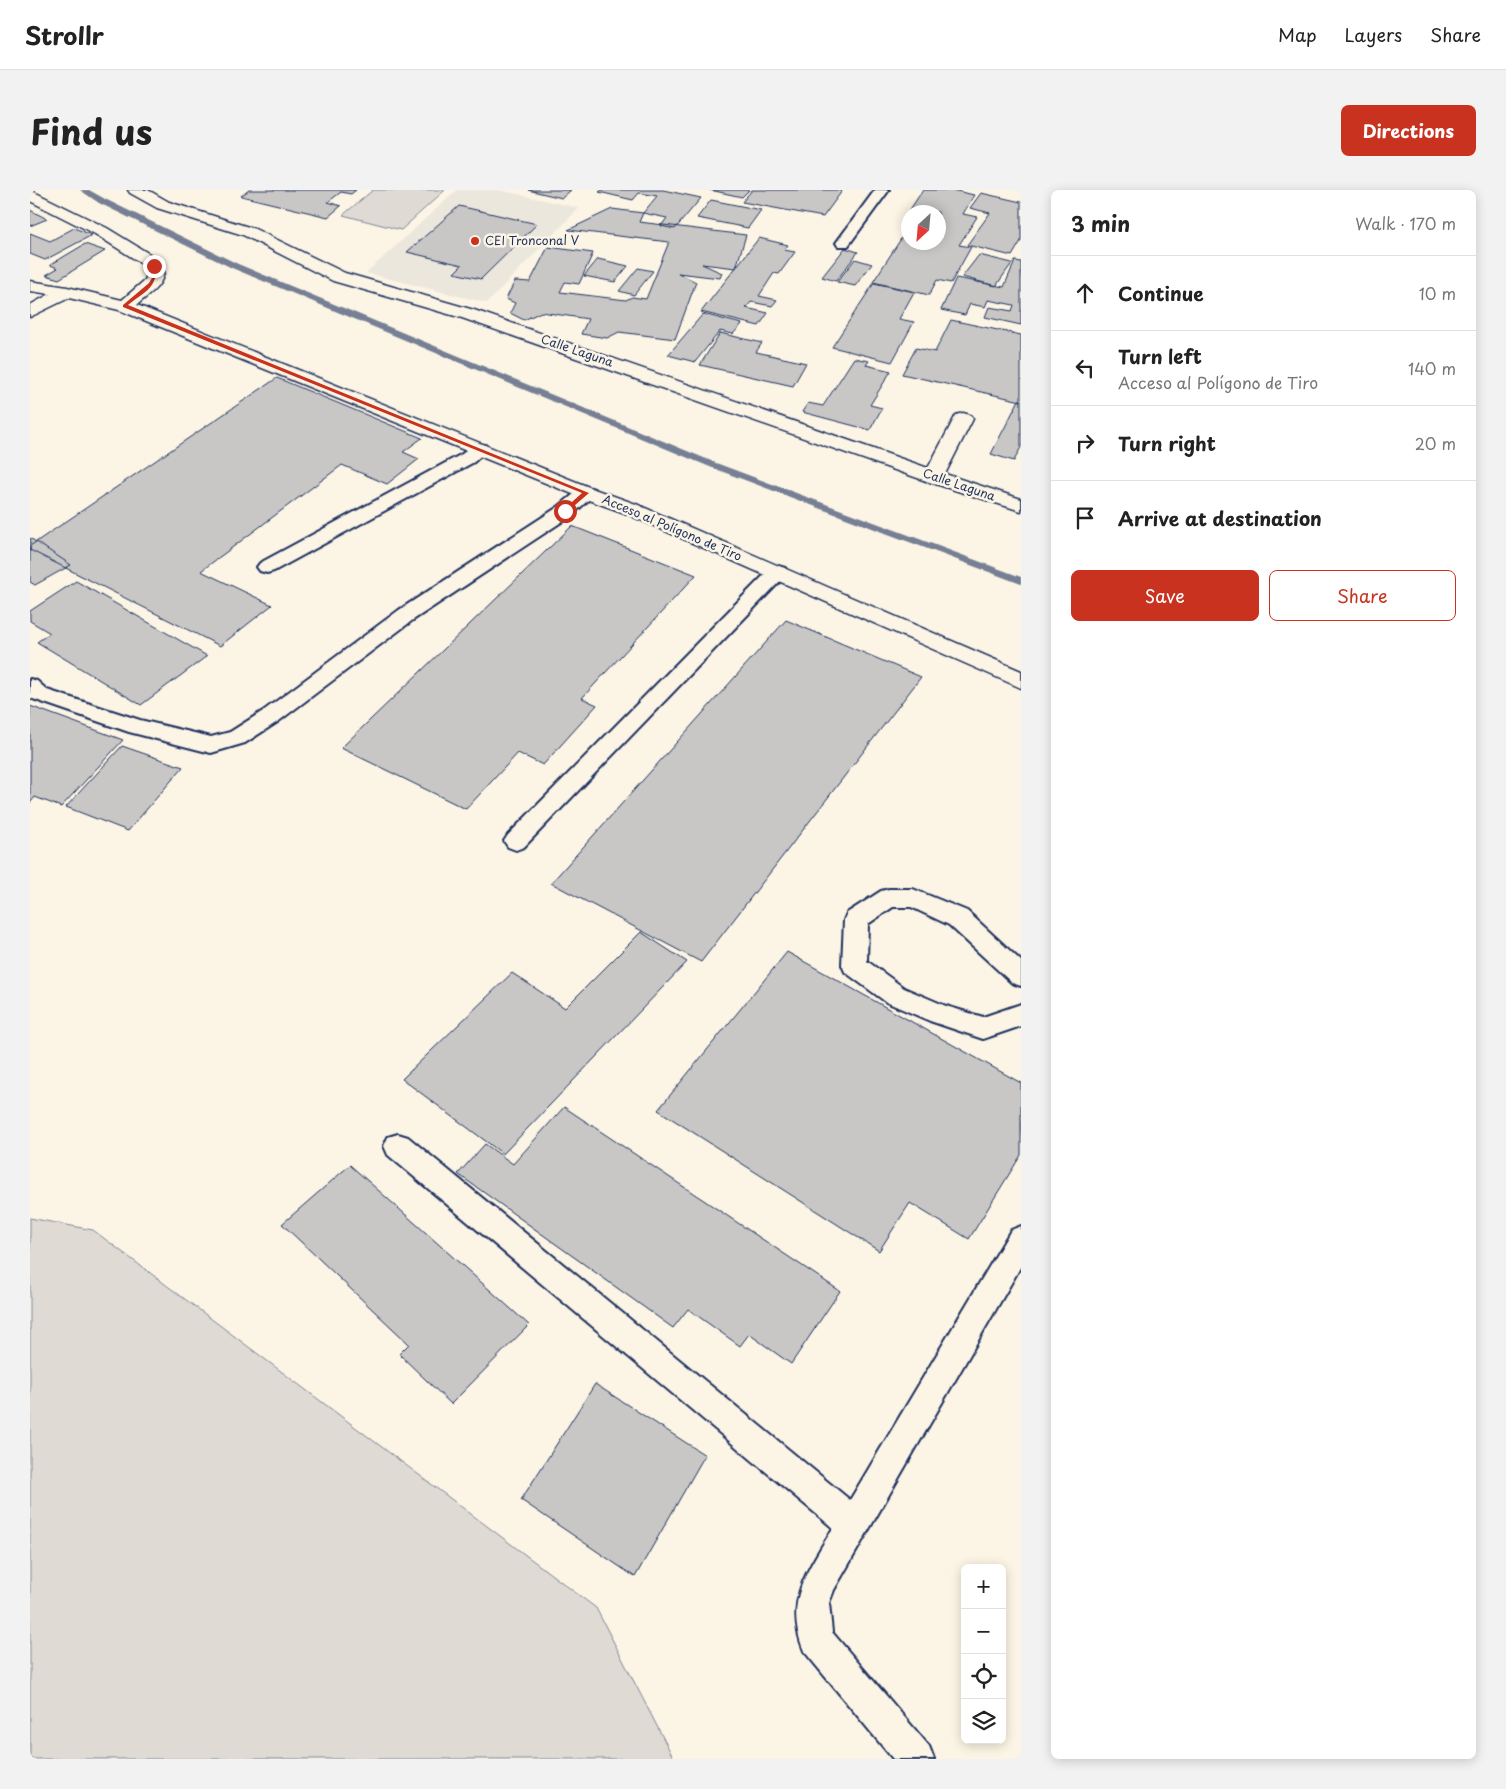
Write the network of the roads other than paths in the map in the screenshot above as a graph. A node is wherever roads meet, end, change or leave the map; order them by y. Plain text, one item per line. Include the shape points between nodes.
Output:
1 (136, 190) edge
2 (882, 190) edge
3 (30, 194) edge
4 (843, 243) dead end
5 (30, 286) edge
6 (67, 292) junction
7 (125, 306) junction
8 (30, 312) edge
9 (963, 418) dead end
10 (479, 448) junction
11 (933, 477) junction
12 (586, 493) junction
13 (1021, 505) edge
14 (267, 566) dead end
15 (778, 572) junction
16 (1021, 680) edge
17 (30, 686) edge
18 (516, 841) dead end
19 (1021, 976) edge
20 (1021, 1015) edge
21 (398, 1146) dead end
22 (1021, 1239) edge
23 (854, 1524) junction
24 (916, 1759) edge

1 - 11 street, Calle Laguna via 163,205 249,232 338,277 468,314
2 - 4 lane
3 - 7 street via 101,231 150,262 156,272 155,278
5 - 6 street, Acceso al Polígono de Tiro
6 - 7 street, Acceso al Polígono de Tiro
6 - 8 street
7 - 10 street, Acceso al Polígono de Tiro
9 - 11 street
10 - 12 street, Acceso al Polígono de Tiro
10 - 14 lane via 468,458
11 - 13 street, Calle Laguna
12 - 15 street, Acceso al Polígono de Tiro
12 - 17 lane via 565,511 406,616 237,738 211,744 137,728 40,695
15 - 16 street, Acceso al Polígono de Tiro
15 - 18 lane
19 - 20 lane via 958,918 912,898 888,898 856,920 854,965 894,995 982,1028
21 - 23 lane
22 - 23 lane
23 - 24 lane via 820,1582 812,1603 816,1639

